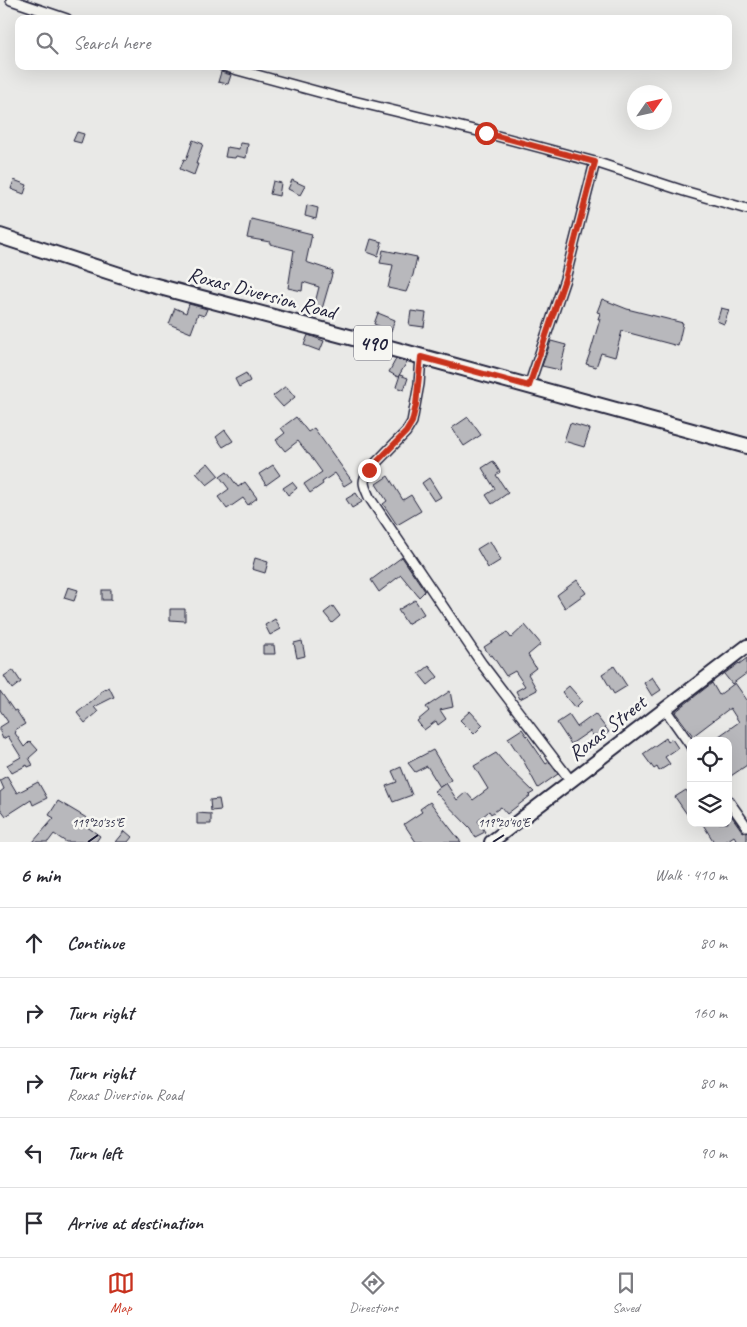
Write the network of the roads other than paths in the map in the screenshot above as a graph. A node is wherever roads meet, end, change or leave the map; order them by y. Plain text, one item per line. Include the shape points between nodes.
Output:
1 (11, 0) edge
2 (55, 15) edge
3 (238, 70) edge
4 (595, 162) junction
5 (747, 209) edge
6 (0, 236) edge
7 (421, 357) junction
8 (529, 386) junction
9 (747, 446) edge
10 (747, 646) edge
11 (665, 709) junction
12 (687, 740) edge
13 (571, 782) junction
14 (732, 806) edge
15 (747, 827) edge
16 (491, 842) edge

1 - 2 street
3 - 4 street
4 - 5 street
4 - 8 street via 565,279
6 - 7 main road, Roxas Diversion Road / 490 via 141,282
7 - 8 main road, Roxas Diversion Road / 490
7 - 13 street via 412,422 369,470 364,477 364,485 482,664
8 - 9 main road, Roxas Diversion Road / 490
10 - 11 main road, Roxas Street
11 - 12 street
11 - 13 main road, Roxas Street
13 - 16 main road, Roxas Street
14 - 15 street

